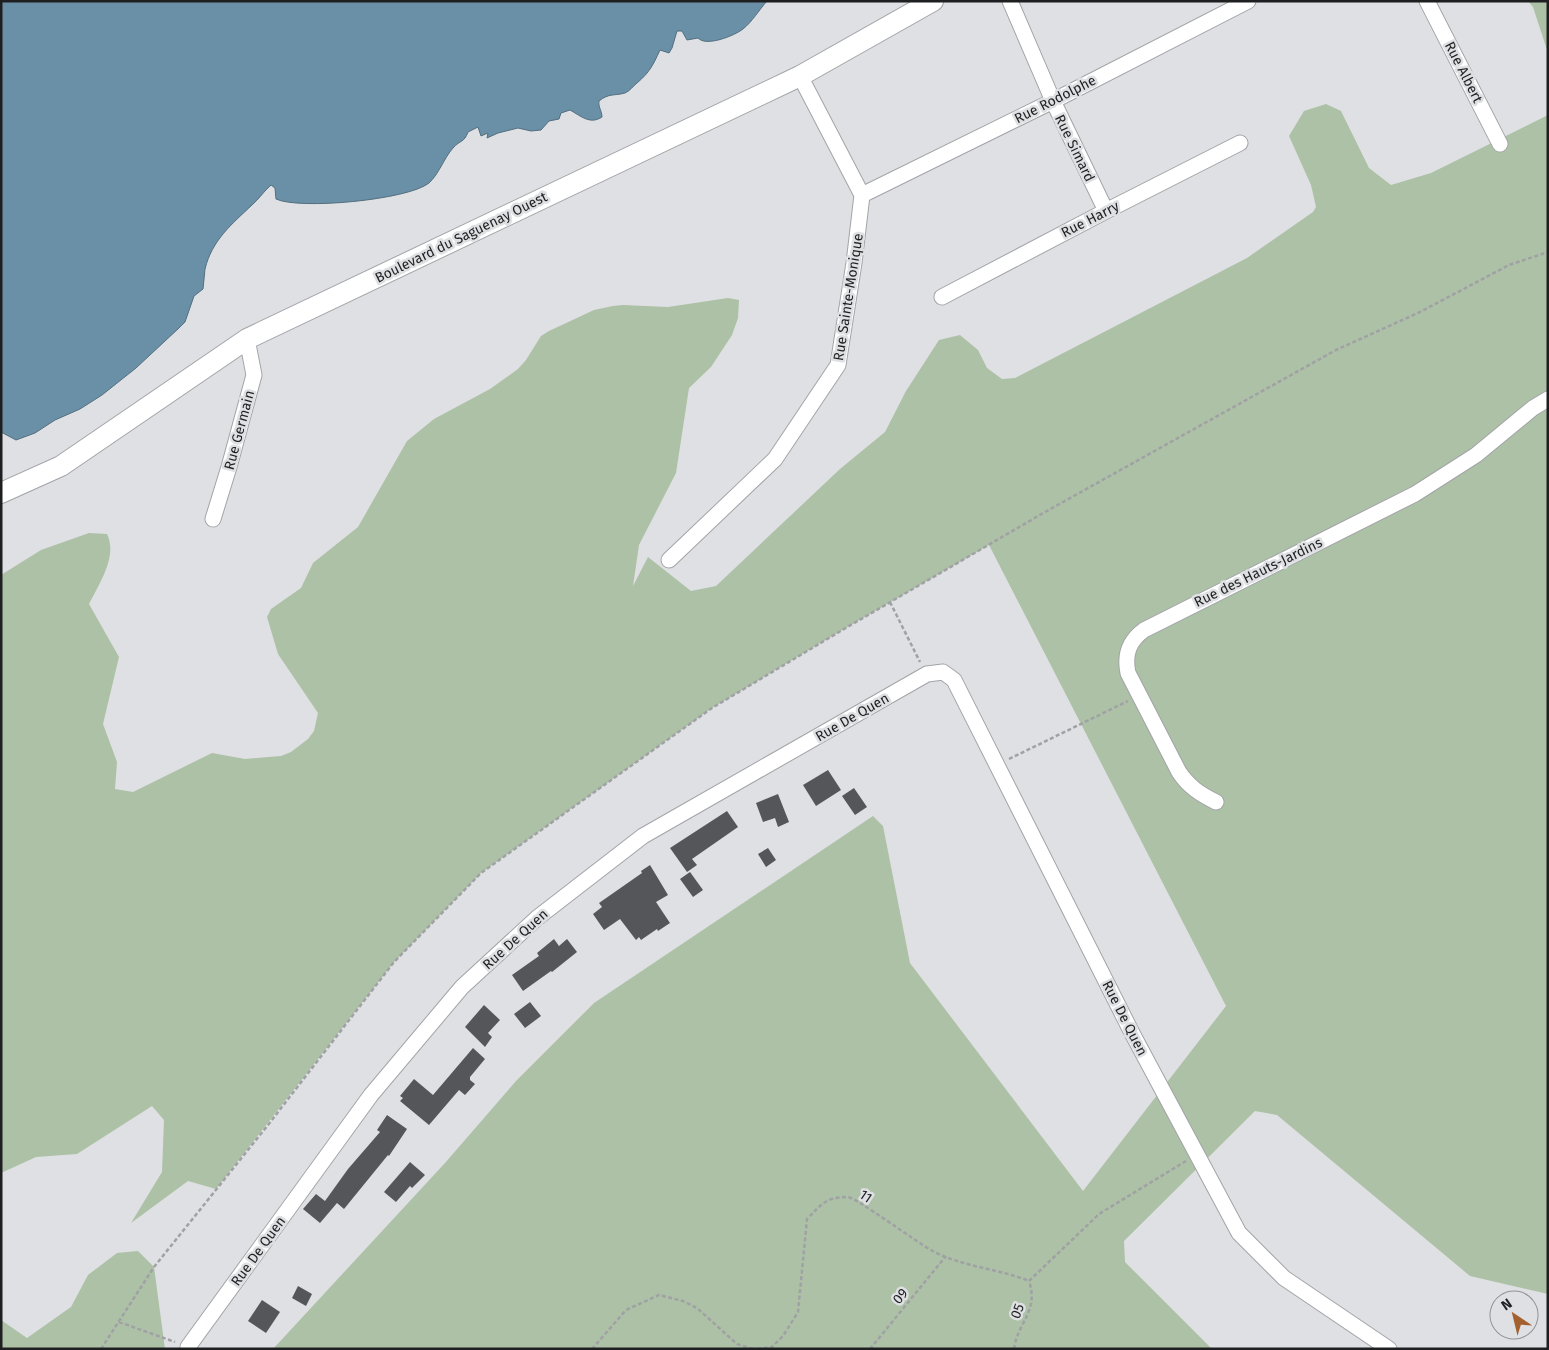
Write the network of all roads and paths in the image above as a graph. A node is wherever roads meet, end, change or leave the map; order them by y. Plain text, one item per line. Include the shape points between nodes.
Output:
1 (933, 1) edge
2 (1010, 1) edge
3 (1248, 1) edge
4 (1427, 1) edge
5 (800, 76) junction
6 (1053, 101) junction
7 (1240, 143) dead end
8 (1500, 144) dead end
9 (862, 195) junction
10 (1106, 211) junction
11 (1548, 252) edge
12 (942, 297) dead end
13 (247, 340) junction
14 (1548, 399) edge
15 (1, 494) edge
16 (213, 519) dead end
17 (669, 560) dead end
18 (890, 602) junction
19 (926, 674) junction
20 (1140, 696) junction
21 (997, 765) junction
22 (1216, 802) dead end
23 (1197, 1154) junction
24 (946, 1256) junction
25 (1029, 1281) junction
26 (118, 1322) junction
27 (188, 1347) joint
28 (101, 1349) edge
29 (592, 1349) edge
30 (753, 1349) edge
31 (757, 1349) edge
32 (870, 1349) edge
33 (1014, 1349) edge
34 (1389, 1349) edge

1 - 5 main road, Boulevard du Saguenay Ouest
2 - 6 street, Rue Simard
3 - 6 street, Rue Rodolphe
4 - 8 street, Rue Albert
5 - 9 street
5 - 13 main road, Boulevard du Saguenay Ouest
6 - 9 street, Rue Rodolphe
6 - 10 street, Rue Simard
7 - 10 street, Rue Harry
9 - 17 street, Rue Sainte-Monique via 838,365 775,459
10 - 12 street, Rue Harry
11 - 18 path via 1509,265 1420,312 1336,350
13 - 15 main road, Boulevard du Saguenay Ouest via 61,466
13 - 16 street, Rue Germain via 254,375
14 - 20 street, Rue des Hauts-Jardins via 1476,455 1415,494 1136,636 1126,653 1126,663
18 - 19 path
18 - 26 path via 712,708 481,873 394,962 154,1267
19 - 21 street, Rue De Quen via 943,672 954,680
19 - 27 street, Rue De Quen via 643,836 537,918 462,987 371,1095
20 - 21 path
20 - 22 street, Rue des Hauts-Jardins via 1188,785
21 - 23 street, Rue De Quen
23 - 25 path via 1099,1214
23 - 34 street, Rue De Quen via 1239,1233 1277,1272
24 - 25 path, 11
24 - 31 path, 11 via 932,1251 850,1197 827,1199 807,1220 798,1312 772,1347
24 - 32 path, 09
25 - 33 path, 05 via 1033,1293 1028,1317 1016,1337
26 - 27 path
26 - 28 path
29 - 30 path via 626,1310 659,1296 698,1308 737,1344

